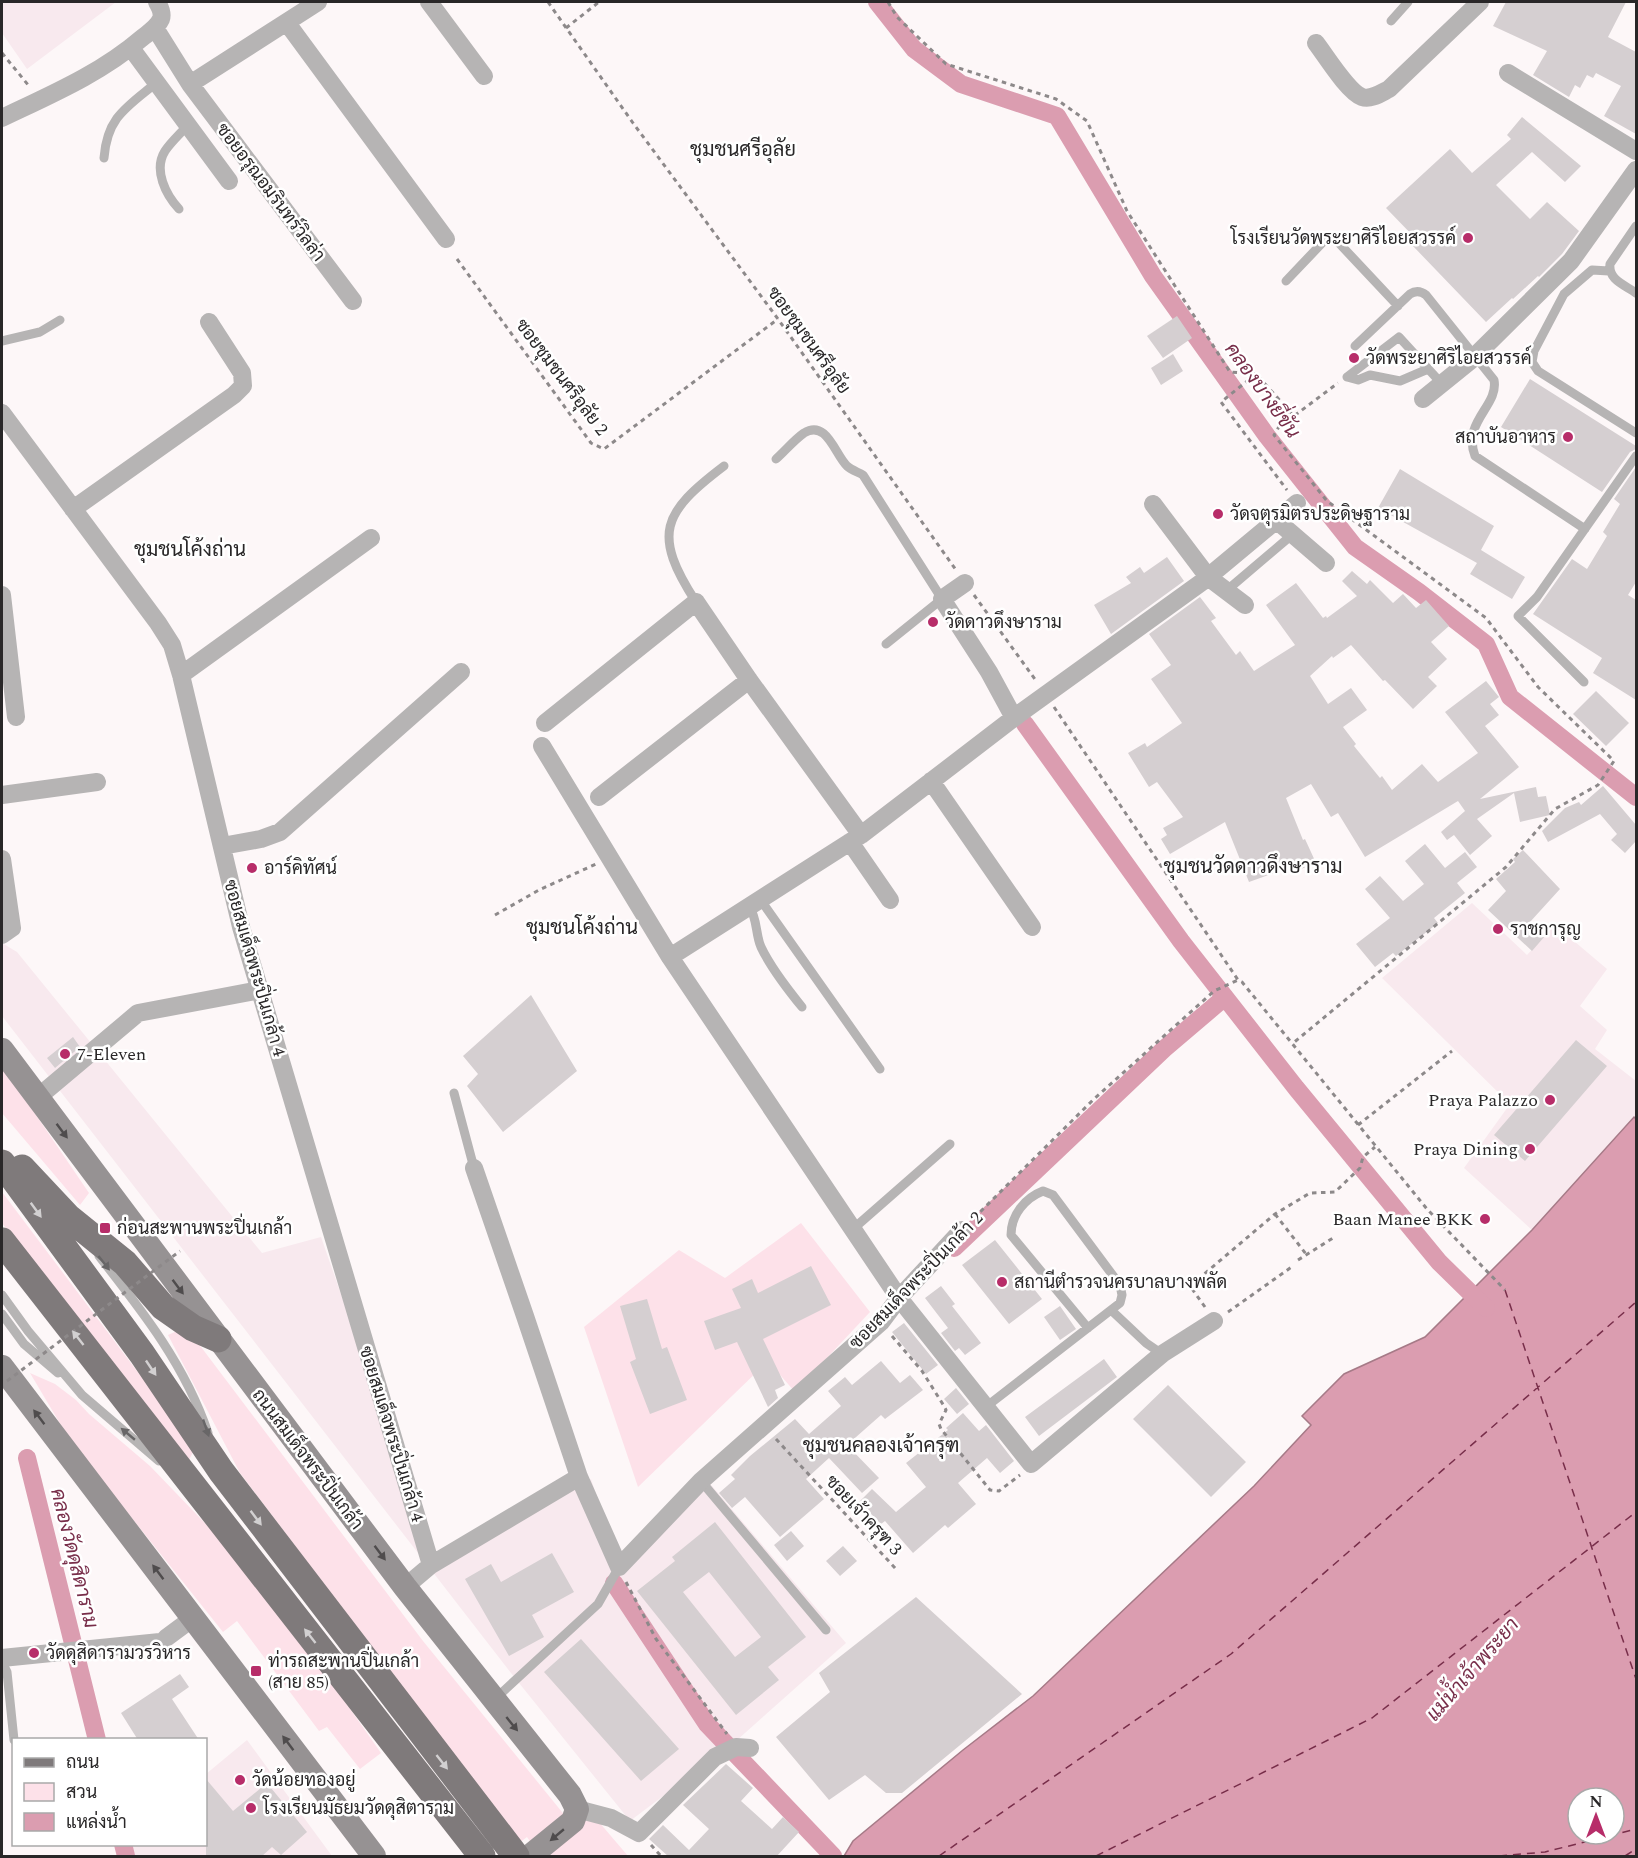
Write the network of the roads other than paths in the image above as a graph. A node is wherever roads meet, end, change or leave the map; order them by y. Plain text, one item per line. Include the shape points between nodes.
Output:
1 (157, 2) edge
2 (318, 2) edge
3 (429, 2) edge
4 (1407, 2) edge
5 (1480, 2) edge
6 (1391, 21) dead end
7 (287, 23) junction
8 (155, 28) junction
9 (1316, 43) dead end
10 (131, 48) junction
11 (1508, 74) dead end
12 (484, 76) dead end
13 (156, 83) junction
14 (190, 84) junction
15 (2, 118) edge
16 (188, 125) junction
17 (1636, 151) edge
18 (104, 158) dead end
19 (1636, 173) edge
20 (229, 181) dead end
21 (179, 208) dead end
22 (1636, 226) edge
23 (446, 239) dead end
24 (1609, 271) junction
25 (1286, 281) dead end
26 (1636, 293) edge
27 (352, 300) dead end
28 (1398, 306) junction
29 (60, 320) dead end
30 (209, 322) dead end
31 (2, 341) edge
32 (1355, 345) dead end
33 (1475, 355) junction
34 (1428, 369) junction
35 (1442, 384) junction
36 (1423, 399) dead end
37 (2, 412) edge
38 (1636, 432) edge
39 (8, 435) edge
40 (1636, 456) edge
41 (776, 459) dead end
42 (724, 466) dead end
43 (1297, 503) road end
44 (1153, 504) dead end
45 (73, 509) junction
46 (1276, 520) junction
47 (1585, 529) junction
48 (1293, 534) junction
49 (371, 538) dead end
50 (1326, 563) dead end
51 (1208, 577) junction
52 (965, 583) road end
53 (1226, 591) junction
54 (2, 595) edge
55 (942, 599) junction
56 (696, 602) junction
57 (1245, 605) dead end
58 (886, 644) dead end
59 (461, 672) dead end
60 (6, 675) edge
61 (181, 675) junction
62 (749, 680) junction
63 (1584, 682) dead end
64 (16, 717) dead end
65 (1014, 718) junction
66 (545, 723) dead end
67 (542, 746) dead end
68 (931, 781) junction
69 (97, 782) dead end
70 (2, 795) edge
71 (599, 797) dead end
72 (855, 838) junction
73 (222, 846) junction
74 (2, 859) edge
75 (890, 900) dead end
76 (754, 903) junction
77 (1032, 927) dead end
78 (2, 935) edge
79 (670, 957) junction
80 (260, 990) junction
81 (802, 1006) dead end
82 (2, 1050) edge
83 (880, 1069) dead end
84 (454, 1093) dead end
85 (37, 1098) junction
86 (950, 1144) dead end
87 (2, 1148) edge
88 (2, 1163) edge
89 (474, 1168) joint
90 (68, 1217) junction
91 (853, 1229) junction
92 (962, 1230) road end
93 (2, 1241) edge
94 (2, 1294) edge
95 (899, 1298) junction
96 (1111, 1310) junction
97 (2, 1314) edge
98 (1214, 1321) road end
99 (1088, 1328) junction
100 (218, 1339) junction
101 (1162, 1354) junction
102 (4, 1374) edge
103 (82, 1395) junction
104 (987, 1406) junction
105 (221, 1472) junction
106 (579, 1477) junction
107 (700, 1481) junction
108 (205, 1499) junction
109 (431, 1565) junction
110 (619, 1568) junction
111 (405, 1587) junction
112 (193, 1618) junction
113 (826, 1630) dead end
114 (2, 1658) edge
115 (2, 1662) edge
116 (493, 1700) junction
117 (14, 1738) edge
118 (743, 1747) road end
119 (577, 1809) junction
120 (374, 1857) edge
121 (482, 1857) edge
122 (516, 1857) edge
123 (530, 1857) edge

1 - 8 street via 162,15
2 - 7 street
3 - 12 street
4 - 6 lane
5 - 9 street via 1389,89 1376,96 1364,97 1353,91
7 - 14 street
7 - 23 street
8 - 10 street
8 - 14 street, ซอยอรุณอมรินทร์วิลล่า
10 - 13 street
10 - 15 street via 75,83
11 - 17 street
13 - 16 street
13 - 18 lane via 120,114 108,133
14 - 27 street, ซอยอรุณอมรินทร์วิลล่า
16 - 20 street
16 - 21 lane via 164,153 161,164 162,182
19 - 33 street via 1571,261
22 - 24 lane
24 - 26 lane
24 - 38 lane via 1592,270 1564,294 1532,362 1538,371
25 - 28 lane via 1325,240 1337,241
28 - 32 lane
28 - 33 lane via 1414,291 1422,292
29 - 31 lane via 40,332
30 - 45 street via 242,373 243,386
33 - 35 street
33 - 47 lane via 1492,377 1495,388 1473,432 1475,456
34 - 34 lane via 1399,338 1347,377 1358,380 1370,375 1400,381
34 - 35 lane
35 - 36 street
37 - 39 street, ซอยสมเด็จพระปิ่นเกล้า 4
39 - 45 street, ซอยสมเด็จพระปิ่นเกล้า 4
40 - 47 lane
41 - 55 lane via 802,434 810,431 827,436 847,467 863,474
42 - 56 lane via 678,508 668,536 678,574
43 - 46 street
44 - 51 street
45 - 61 street, ซอยสมเด็จพระปิ่นเกล้า 4 via 158,623 172,645
46 - 48 street
46 - 51 street
47 - 63 lane via 1537,597 1518,616
48 - 50 street
48 - 53 lane
49 - 61 street
51 - 53 street
51 - 65 street
52 - 55 street
53 - 57 street
54 - 60 street
55 - 58 lane
55 - 65 street
56 - 62 street
56 - 66 street
59 - 73 street via 280,832
60 - 64 street
61 - 73 street, ซอยสมเด็จพระปิ่นเกล้า 4
62 - 71 street
62 - 72 street
65 - 68 street
67 - 79 street
68 - 72 street
68 - 77 street
69 - 70 street
72 - 75 street
72 - 76 street
73 - 80 street, ซอยสมเด็จพระปิ่นเกล้า 4
74 - 78 street via 12,928
76 - 79 street
76 - 81 lane via 762,950
76 - 83 lane
79 - 91 street
80 - 85 street via 138,1013
80 - 109 street, ซอยสมเด็จพระปิ่นเกล้า 4
82 - 85 main road, ถนนสมเด็จพระปิ่นเกล้า
84 - 89 lane
85 -> 100 main road, ถนนสมเด็จพระปิ่นเกล้า
86 - 91 lane
87 - 90 main road
88 -> 105 main road via 142,1354
89 - 106 street
90 - 100 main road via 125,1263 163,1307
90 -> 105 lane via 154,1327 198,1403
91 - 95 street
92 - 95 street, ซอยสมเด็จพระปิ่นเกล้า 2
108 -> 93 main road
94 - 103 lane via 27,1331
95 - 104 street
95 - 107 street, ซอยสมเด็จพระปิ่นเกล้า 2 via 881,1322
96 - 99 lane
96 - 99 lane via 1120,1303 1120,1285 1053,1195 1043,1191 1031,1196 1014,1217 1011,1235
96 - 101 lane
97 - 103 lane via 24,1344
98 - 101 street
99 - 104 lane
100 -> 111 main road, ถนนสมเด็จพระปิ่นเกล้า
101 - 104 street via 1031,1464
112 -> 102 main road
108 -> 103 lane
105 -> 122 main road
106 - 109 street
106 - 110 street
107 - 110 street, ซอยสมเด็จพระปิ่นเกล้า 2
107 - 113 lane
121 -> 108 main road
109 - 111 street
110 - 116 lane via 598,1604
111 - 116 main road, ถนนสมเด็จพระปิ่นเกล้า
112 - 114 street via 163,1640
120 -> 112 main road
115 - 117 lane
116 -> 119 main road, ถนนสมเด็จพระปิ่นเกล้า via 570,1795
118 - 119 street via 715,1757 639,1833 611,1818
119 -> 123 main road via 573,1821

